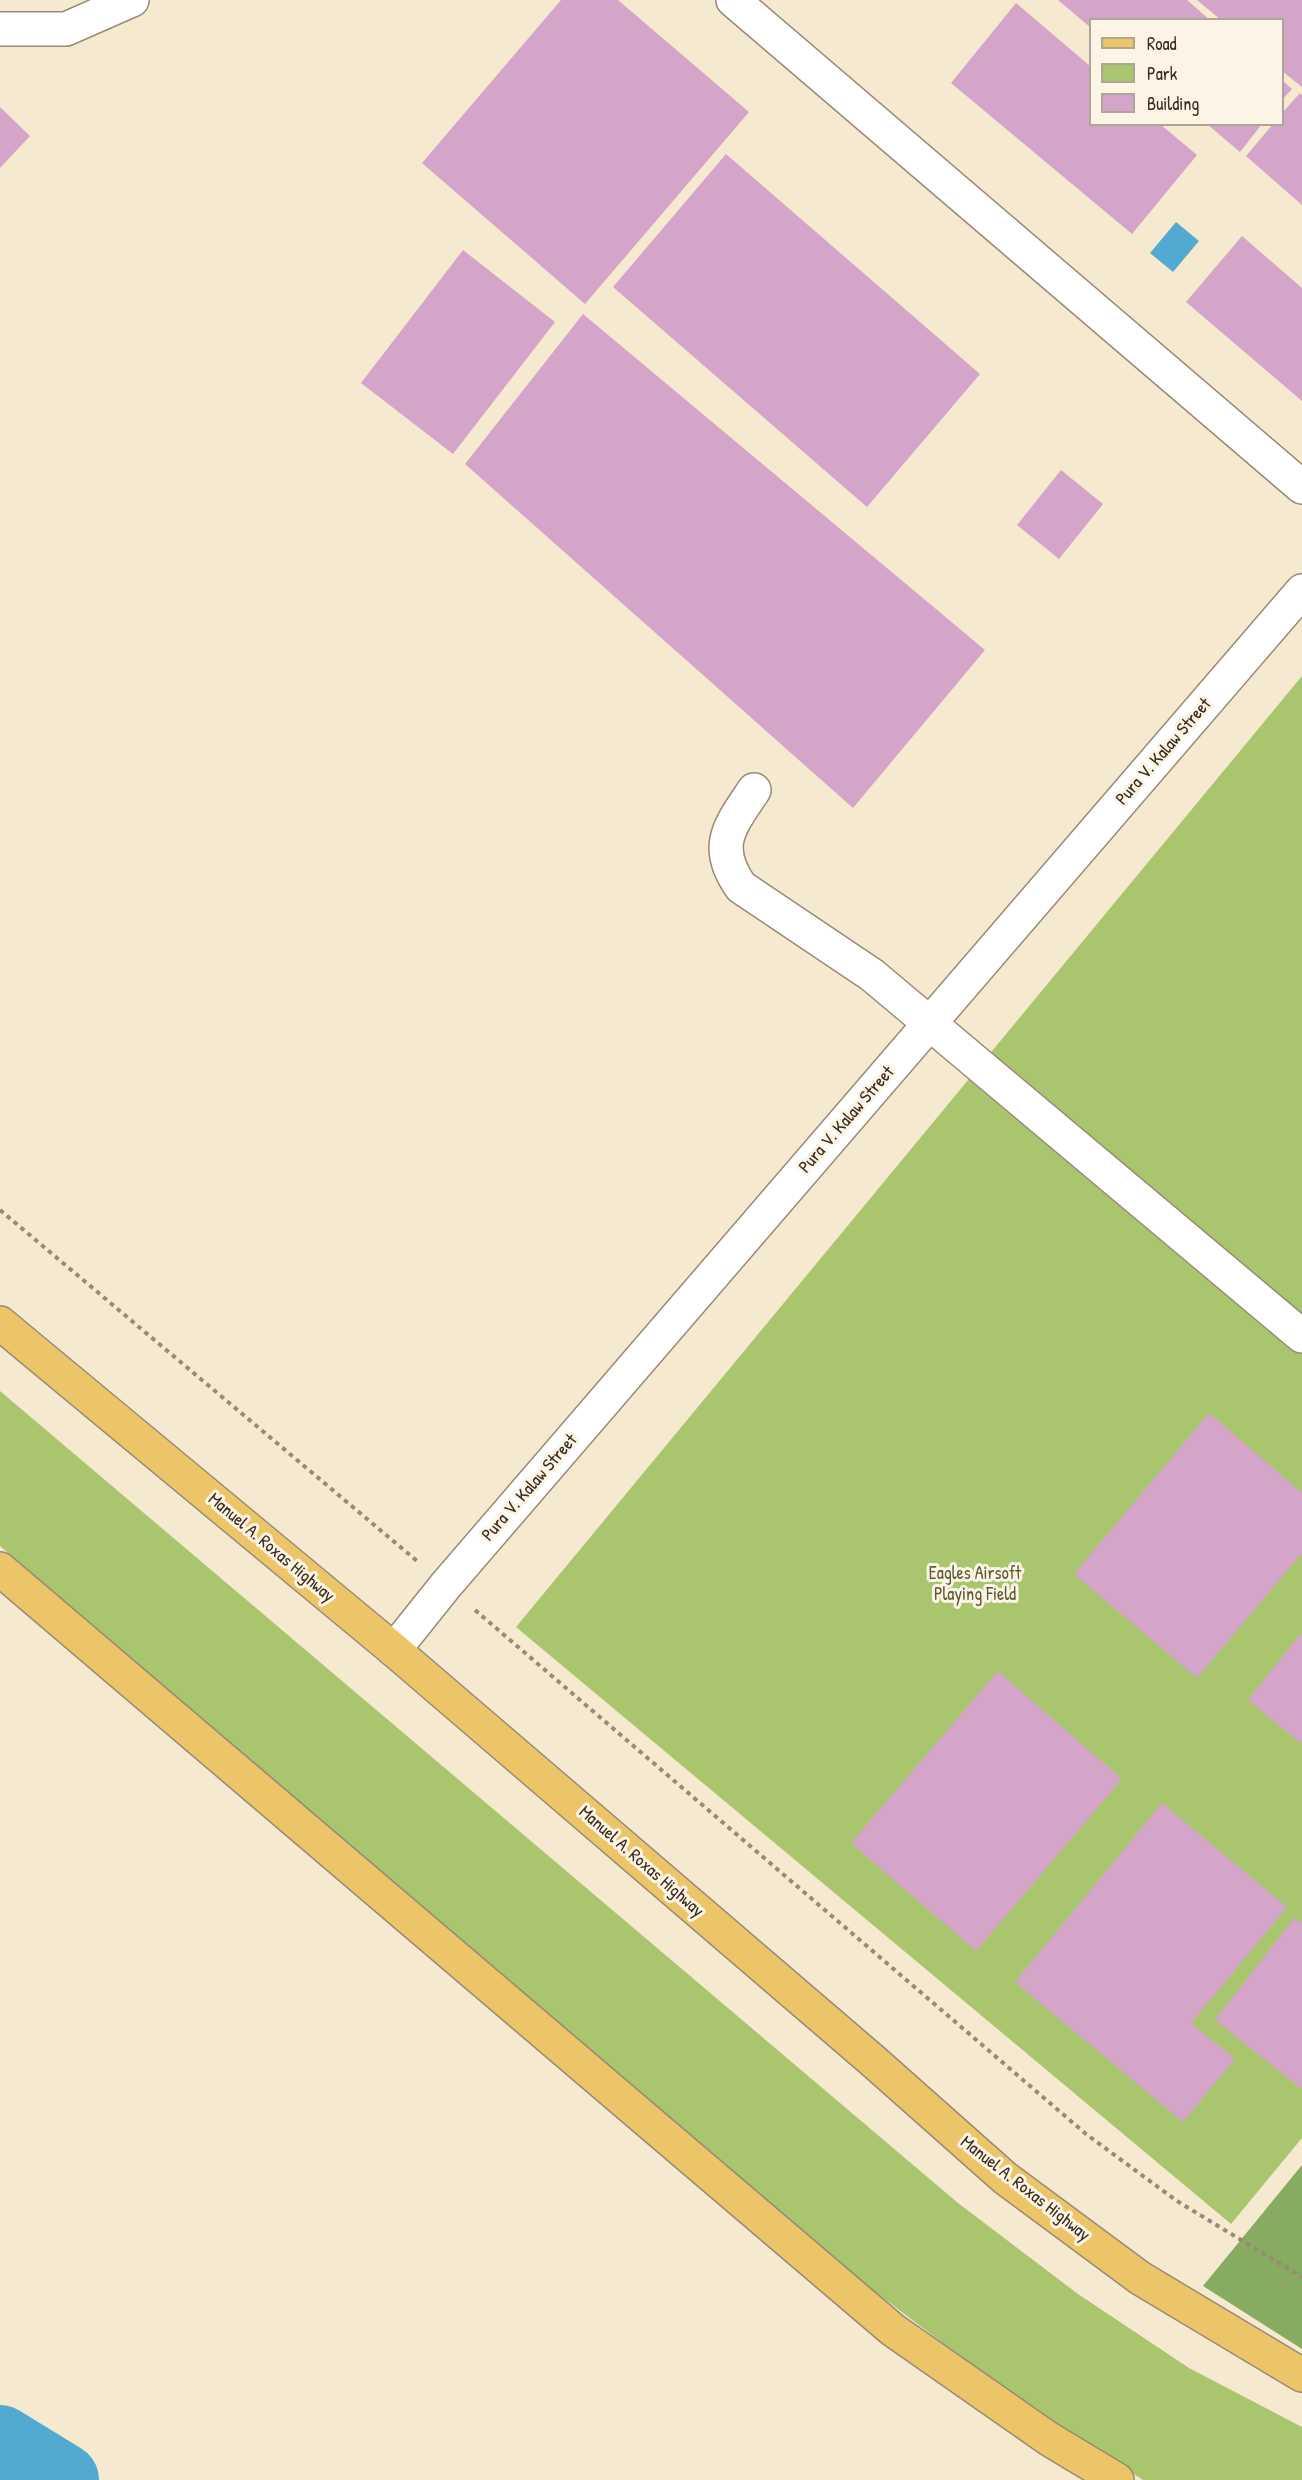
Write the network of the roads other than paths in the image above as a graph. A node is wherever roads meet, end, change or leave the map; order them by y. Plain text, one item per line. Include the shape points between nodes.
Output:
1 (132, 0) edge
2 (733, 0) edge
3 (0, 29) edge
4 (1302, 487) edge
5 (1302, 591) edge
6 (754, 790) dead end
7 (930, 1024) junction
8 (0, 1323) edge
9 (1302, 1336) edge
10 (0, 1569) edge
11 (394, 1650) junction
12 (1302, 2375) edge
13 (1118, 2480) edge

1 - 3 street via 66,29
2 - 4 street
5 - 7 street, Pura V. Kalaw Street
6 - 7 street via 730,825 726,849 729,870 741,887 872,975
7 - 9 street
7 - 11 street, Pura V. Kalaw Street
8 - 11 main road, Manuel A. Roxas Highway
10 - 13 main road via 892,2330 1049,2439
11 - 12 main road, Manuel A. Roxas Highway via 1005,2178 1140,2278

